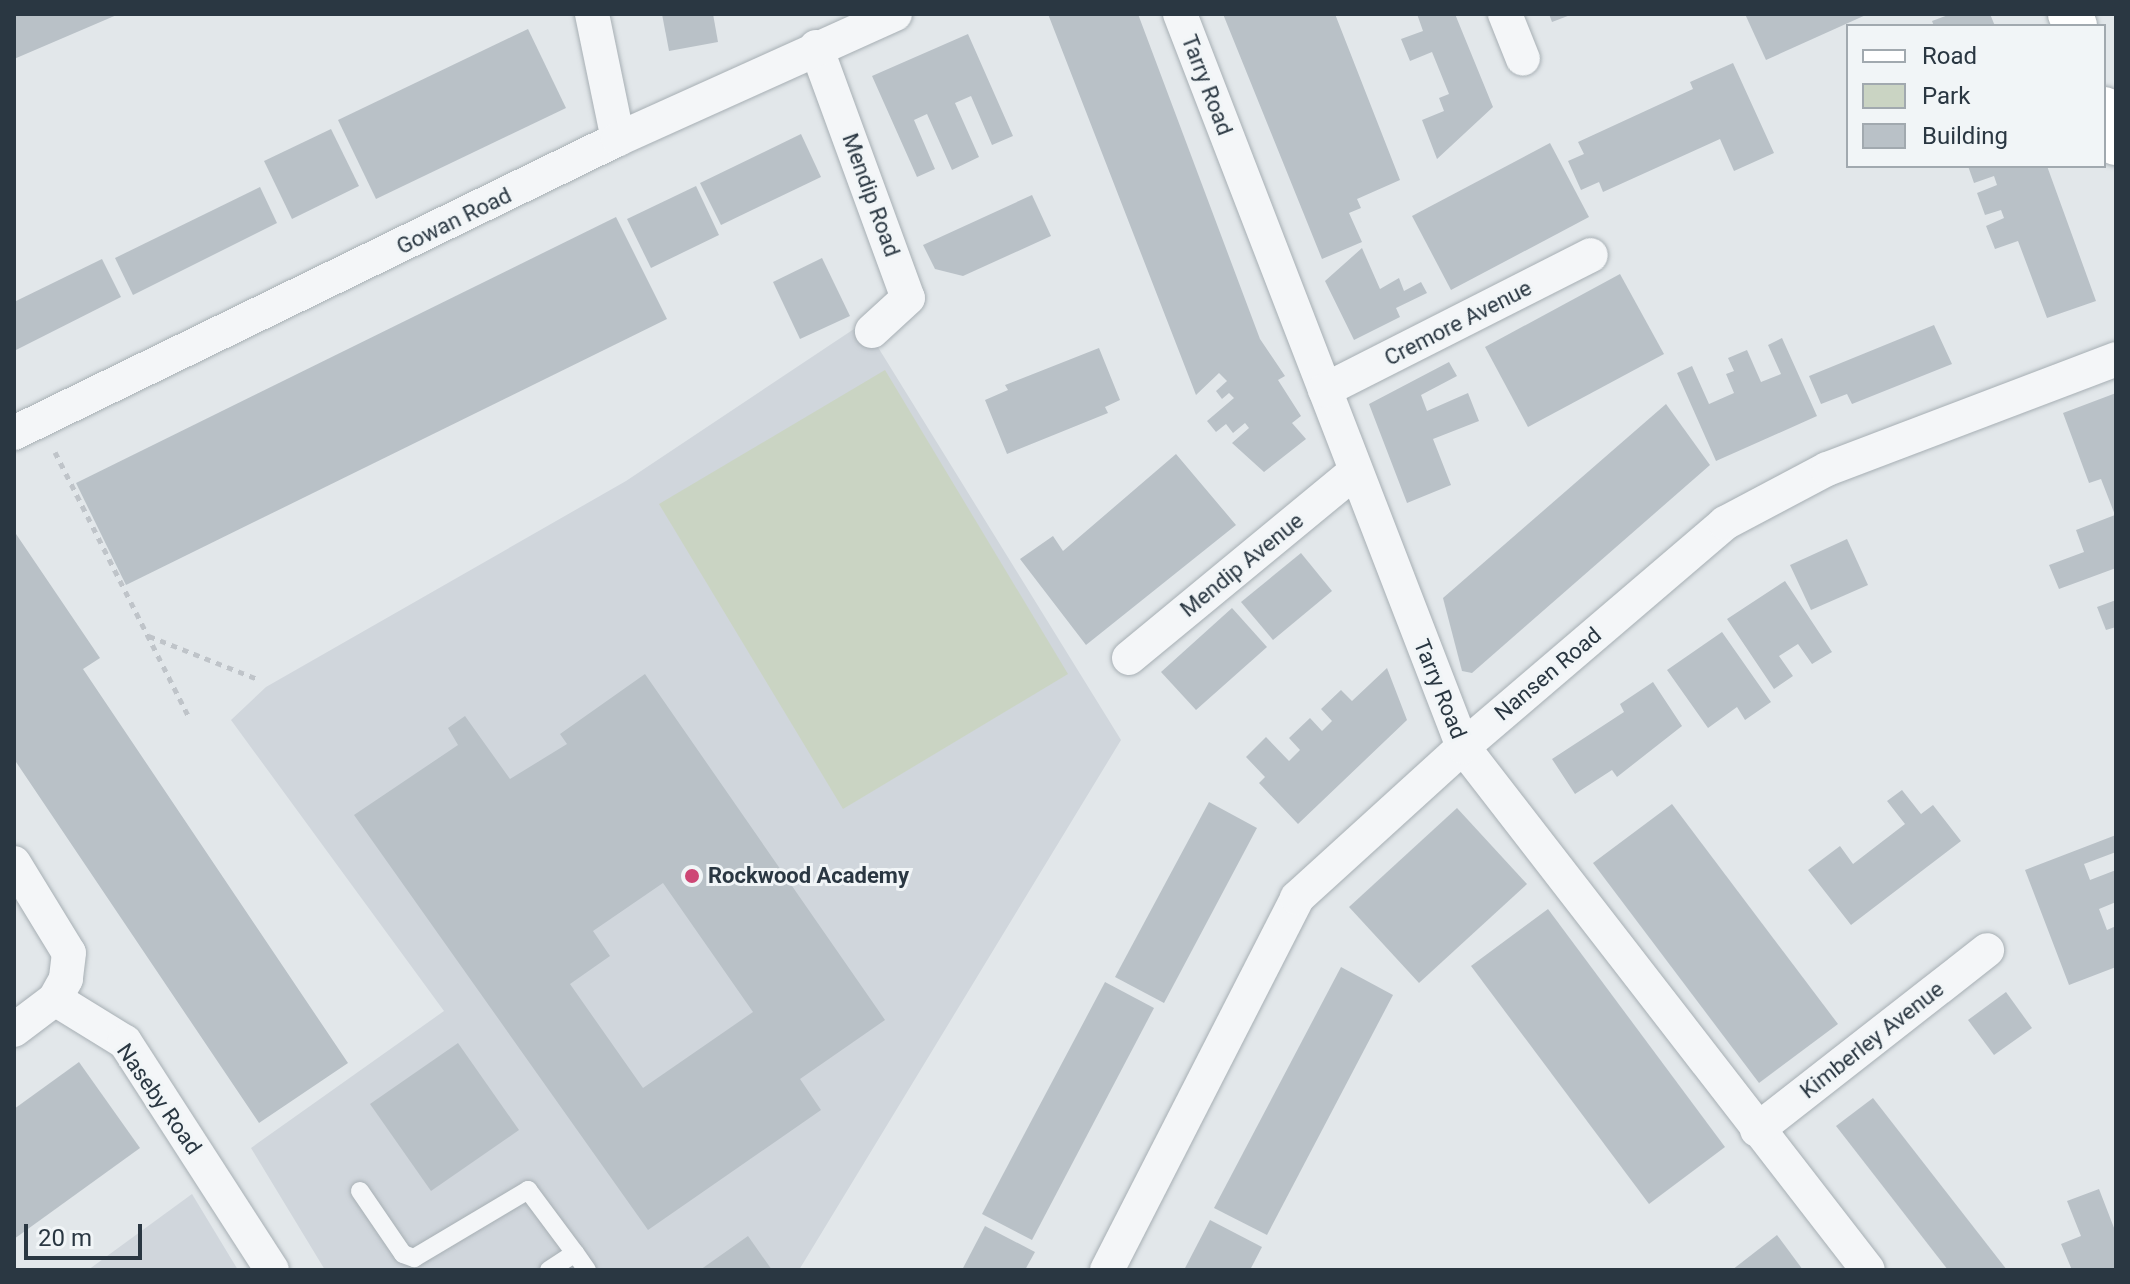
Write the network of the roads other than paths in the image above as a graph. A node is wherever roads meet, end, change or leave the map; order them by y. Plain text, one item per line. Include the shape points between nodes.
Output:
1 (592, 14) edge
2 (895, 14) edge
3 (1180, 14) edge
4 (1505, 14) edge
5 (816, 47) junction
6 (1523, 59) dead end
7 (2106, 115) edge
8 (618, 139) junction
9 (2116, 143) edge
10 (1591, 255) dead end
11 (872, 331) dead end
12 (2116, 359) edge
13 (1325, 390) junction
14 (26, 427) edge
15 (1355, 472) junction
16 (1129, 658) dead end
17 (1463, 747) junction
18 (14, 863) edge
19 (1987, 950) dead end
20 (55, 999) junction
21 (14, 1030) edge
22 (1757, 1130) junction
23 (360, 1191) dead end
24 (575, 1253) junction
25 (272, 1270) edge
26 (549, 1270) edge
27 (587, 1270) edge
28 (1107, 1270) edge
29 (1868, 1270) edge

1 - 8 street
2 - 5 street, Gowan Road
3 - 13 street, Tarry Road
4 - 6 street
5 - 8 street, Gowan Road
5 - 11 street, Mendip Road via 908,298
7 - 9 main road
8 - 14 street, Gowan Road
10 - 13 street, Cremore Avenue
12 - 17 street, Nansen Road via 1827,469 1725,523
13 - 15 street, Tarry Road
15 - 16 street, Mendip Avenue
15 - 17 street, Tarry Road
17 - 22 street, Tarry Road
17 - 28 street, Nansen Road via 1297,898
18 - 20 street via 69,953 66,979
19 - 22 street, Kimberley Avenue
20 - 21 street
20 - 25 street, Naseby Road via 125,1042
22 - 29 street, Tarry Road
23 - 24 lane via 403,1254 414,1258 528,1190
24 - 26 lane
24 - 27 lane

